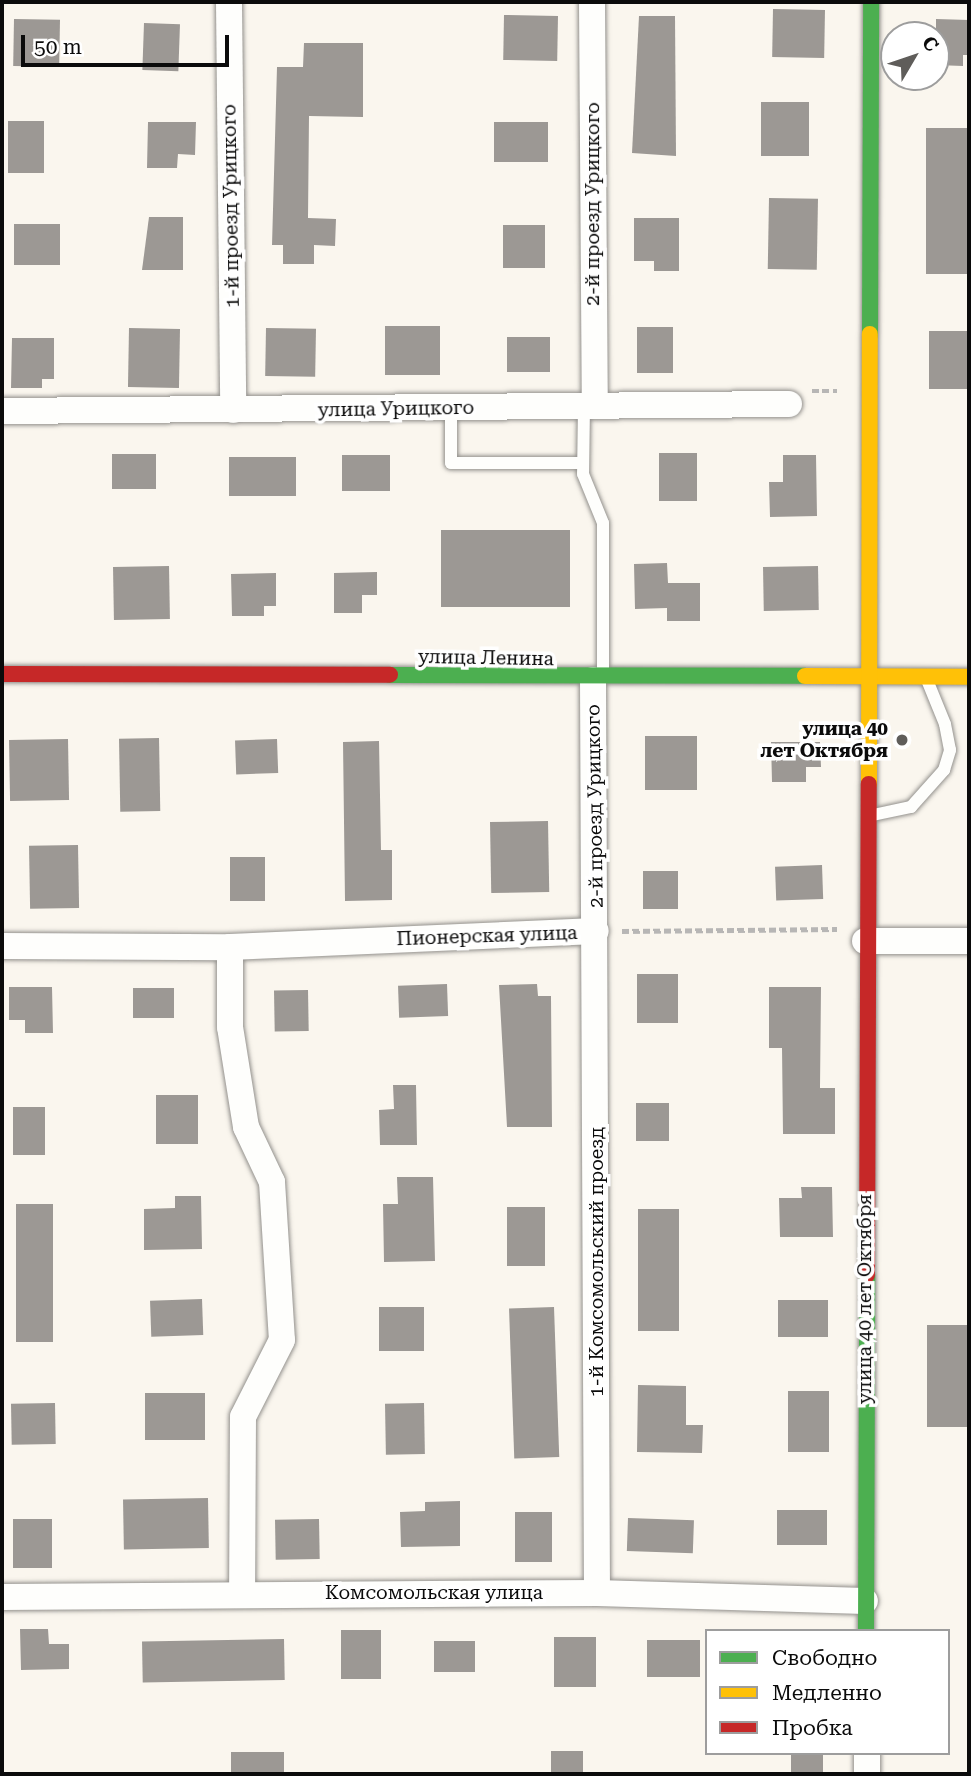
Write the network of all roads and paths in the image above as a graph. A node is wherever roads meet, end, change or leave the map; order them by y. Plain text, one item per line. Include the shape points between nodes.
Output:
1 (229, 2) edge
2 (592, 2) edge
3 (871, 2) edge
4 (867, 393) junction
5 (789, 404) joint
6 (589, 406) junction
7 (451, 408) junction
8 (233, 410) junction
9 (2, 411) edge
10 (583, 463) junction
11 (2, 674) edge
12 (865, 677) junction
13 (925, 677) junction
14 (969, 677) edge
15 (598, 680) junction
16 (865, 815) junction
17 (596, 931) junction
18 (866, 941) junction
19 (969, 941) edge
20 (2, 946) edge
21 (230, 947) junction
22 (597, 1593) junction
23 (242, 1594) junction
24 (2, 1597) edge
25 (865, 1601) junction
26 (866, 1629) edge
27 (867, 1755) edge
28 (867, 1774) edge

1 - 8 street, 1-й проезд Урицкого
2 - 6 street, 2-й проезд Урицкого
3 - 4 street, улица 40 лет Октября
4 - 5 path via 814,390
4 - 12 street, улица 40 лет Октября
5 - 6 street, улица Урицкого
6 - 7 street, улица Урицкого
6 - 10 lane
7 - 8 street, улица Урицкого
7 - 10 lane via 451,463
8 - 9 street, улица Урицкого
10 - 15 lane via 603,523
11 - 15 street, улица Ленина
12 - 13 street, улица Ленина
12 - 15 street, улица Ленина
12 - 16 street, улица 40 лет Октября
13 - 14 street, улица Ленина
13 - 16 lane via 946,724 950,750 944,770 911,807
15 - 17 street, 2-й проезд Урицкого
16 - 18 street, улица 40 лет Октября
17 - 18 path, Пионерская улица via 843,929
17 - 21 street, Пионерская улица
17 - 22 street, 1-й Комсомольский проезд
18 - 19 street
18 - 25 street, улица 40 лет Октября
20 - 21 street, Пионерская улица
21 - 23 street via 230,1027 246,1128 272,1182 282,1340 243,1417
22 - 23 street, Комсомольская улица
22 - 25 street, Комсомольская улица
23 - 24 street, Комсомольская улица
25 - 26 street, улица 40 лет Октября
27 - 28 street

